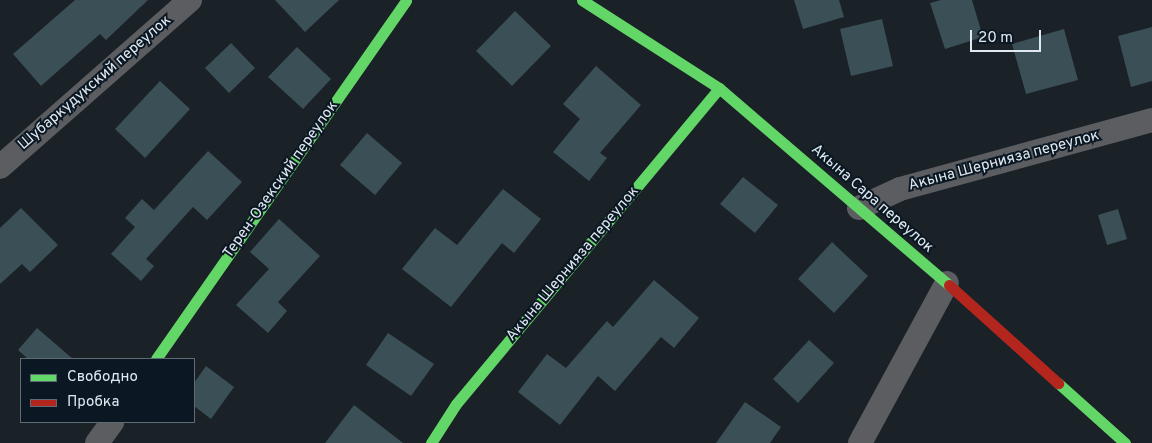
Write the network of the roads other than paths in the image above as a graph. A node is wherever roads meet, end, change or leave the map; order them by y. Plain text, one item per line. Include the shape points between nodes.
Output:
1 (190, 0) edge
2 (406, 0) edge
3 (582, 0) edge
4 (719, 88) junction
5 (1152, 120) edge
6 (0, 166) edge
7 (859, 208) junction
8 (947, 283) junction
9 (157, 358) edge
10 (111, 423) edge
11 (98, 443) edge
12 (431, 443) edge
13 (860, 443) edge
14 (1125, 443) edge

1 - 6 street, Шубаркудукский переулок
2 - 9 street, Терен-Озекский переулок
3 - 4 street, Акына Сара переулок
4 - 7 street, Акына Сара переулок
4 - 12 street, Акына Шернияза переулок via 456,404
5 - 7 street, Акына Шернияза переулок via 900,189
7 - 8 street, Акына Сара переулок
8 - 13 street
8 - 14 street, Акына Сара переулок
10 - 11 street

